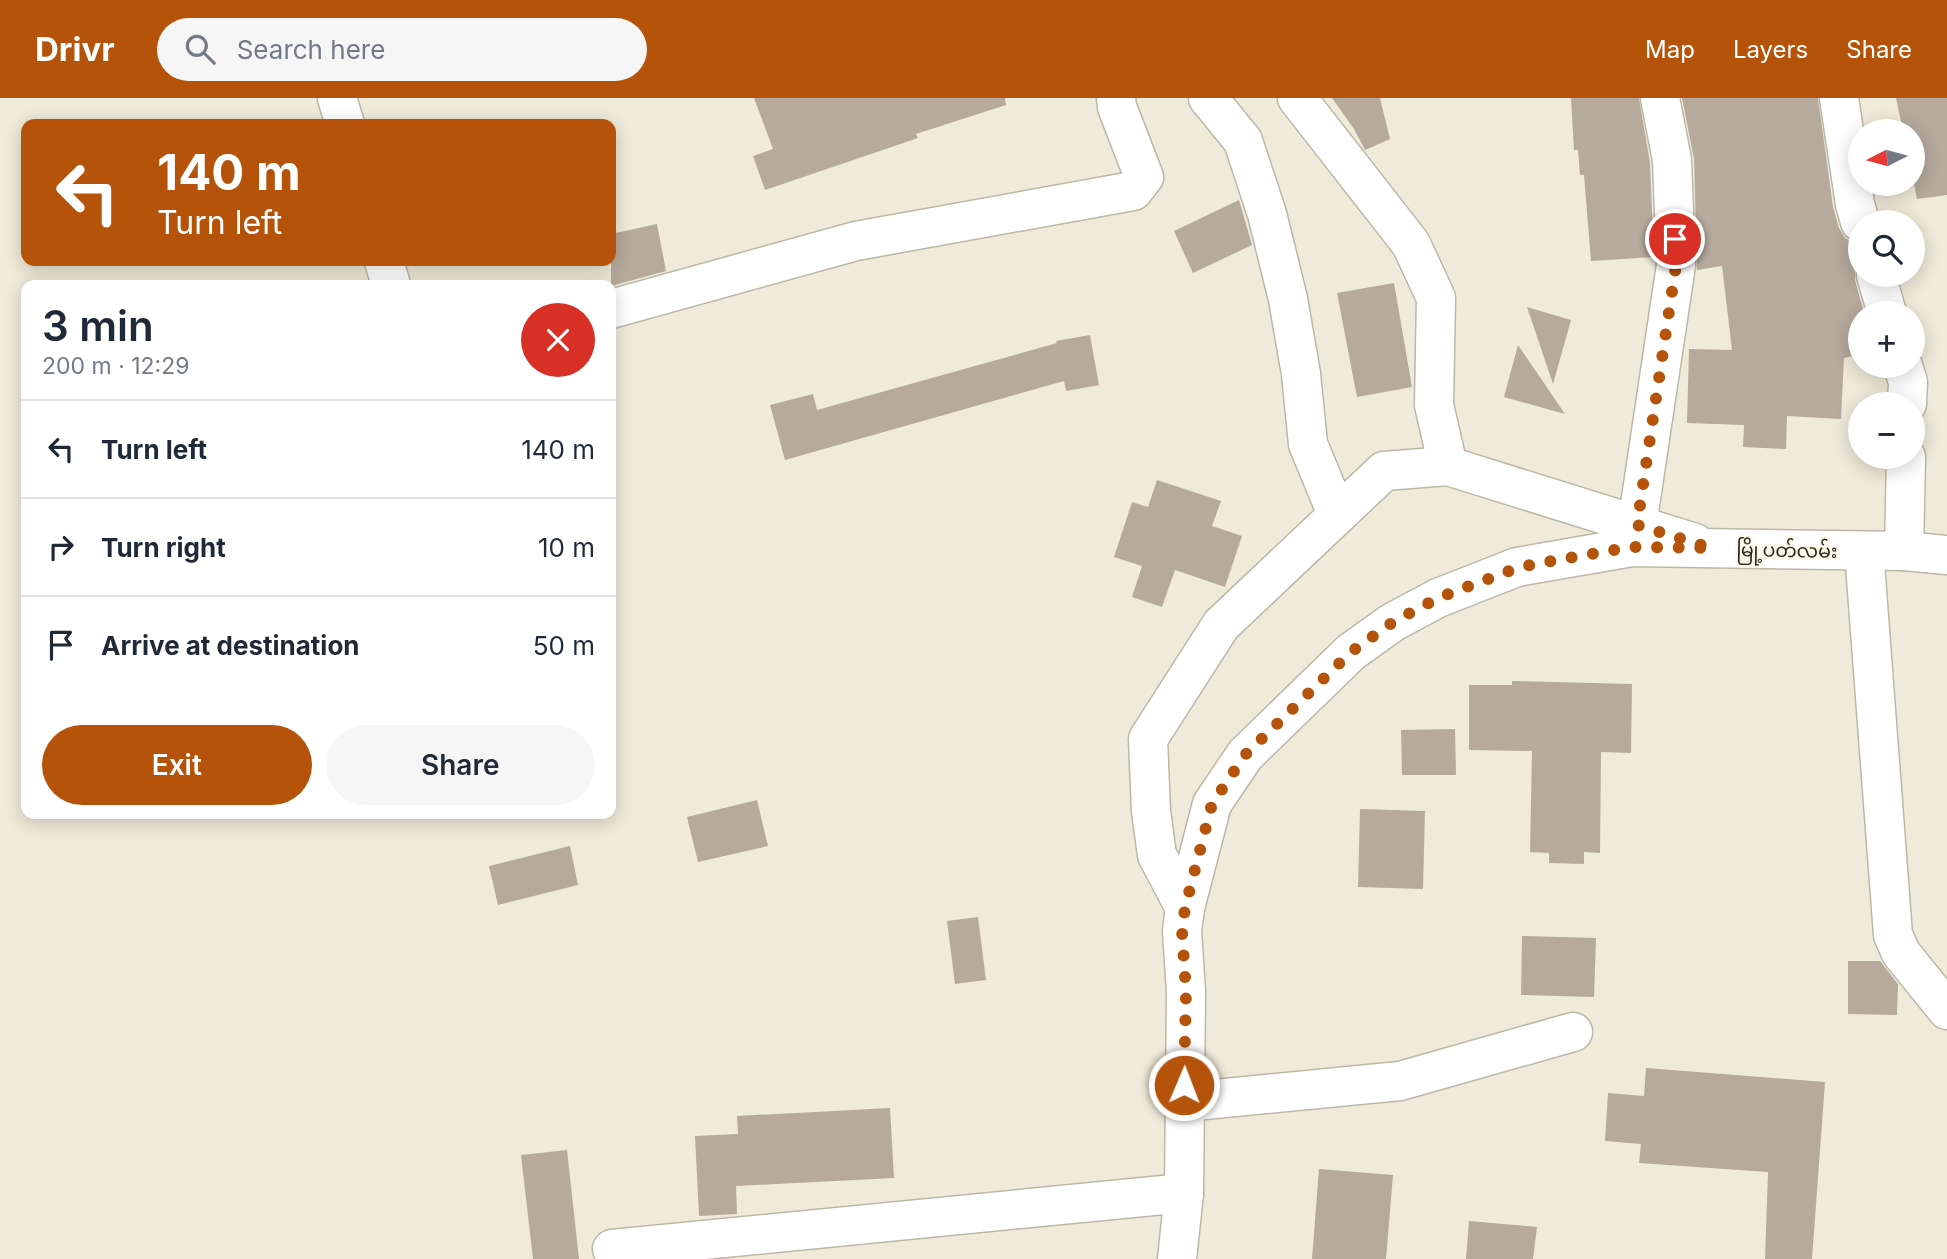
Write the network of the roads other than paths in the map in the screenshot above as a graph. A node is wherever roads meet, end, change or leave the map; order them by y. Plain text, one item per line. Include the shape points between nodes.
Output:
1 (337, 98) edge
2 (1116, 98) edge
3 (1208, 98) edge
4 (1297, 98) edge
5 (1660, 98) edge
6 (1839, 98) edge
7 (343, 119) edge
8 (1857, 210) edge
9 (616, 308) edge
10 (1448, 466) junction
11 (1906, 469) edge
12 (1337, 514) junction
13 (1637, 525) junction
14 (1711, 548) junction
15 (1864, 551) junction
16 (1904, 551) junction
17 (1947, 555) edge
18 (1185, 908) junction
19 (1947, 1010) edge
20 (1573, 1032) dead end
21 (1184, 1102) junction
22 (1184, 1194) junction
23 (612, 1249) dead end
24 (1177, 1259) edge

1 - 7 street
2 - 9 street via 1144,177 1133,191 856,241
3 - 12 street via 1242,141 1267,214 1288,299 1308,444
4 - 10 street via 1411,244 1436,299 1434,405
5 - 13 street via 1672,160 1676,265
6 - 8 street
10 - 12 street via 1384,471
10 - 13 street
11 - 16 street
12 - 18 street via 1221,625 1149,739 1157,855
13 - 14 street
14 - 15 street, မြို့ပတ်လမ်း
14 - 18 street, မြို့ပတ်လမ်း via 1632,547 1517,568 1438,598 1393,622 1351,652 1245,755 1212,804
15 - 16 street, မြို့ပတ်လမ်း
15 - 19 street via 1893,934 1901,953
16 - 17 street, မြို့ပတ်လမ်း
18 - 21 street, မြို့ပတ်လမ်း
20 - 21 street via 1400,1081
21 - 22 street, မြို့ပတ်လမ်း
22 - 23 street
22 - 24 street, မြို့ပတ်လမ်း

